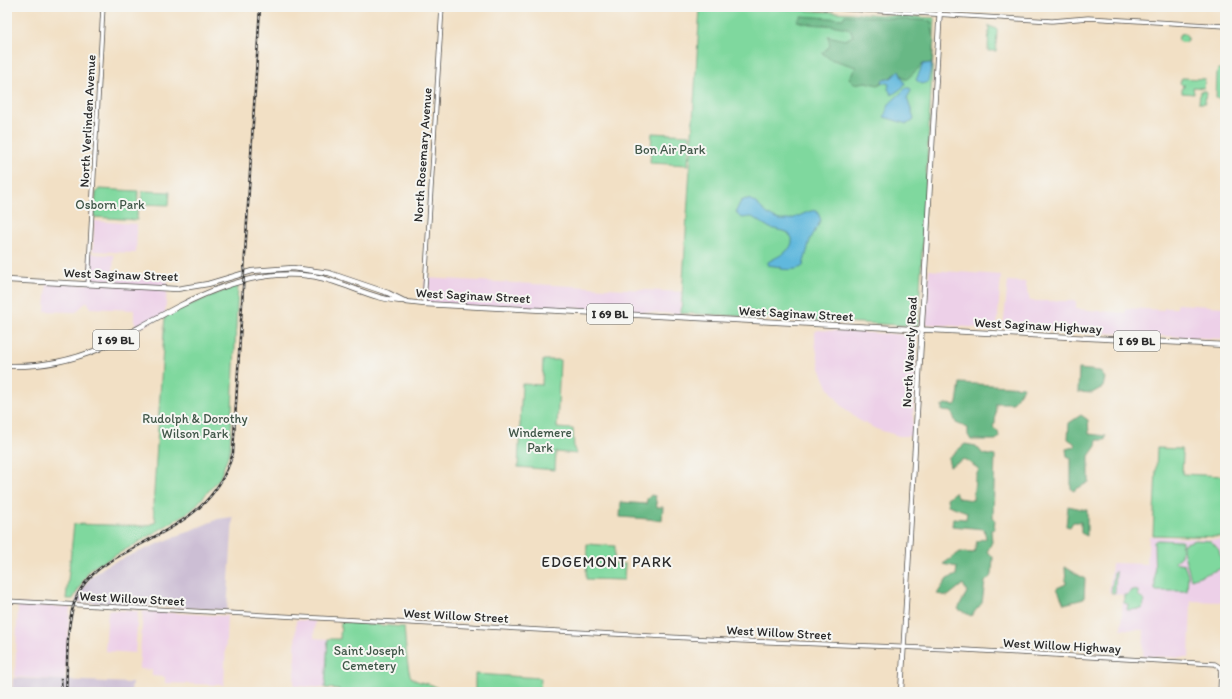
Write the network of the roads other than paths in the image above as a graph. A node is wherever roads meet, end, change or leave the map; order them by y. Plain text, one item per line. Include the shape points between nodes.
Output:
1 (103, 7) edge
2 (442, 7) edge
3 (814, 7) edge
4 (940, 7) edge
5 (940, 14) junction
6 (1225, 26) edge
7 (7, 280) edge
8 (88, 285) junction
9 (406, 302) junction
10 (424, 304) junction
11 (921, 331) junction
12 (1225, 345) edge
13 (7, 366) edge
14 (7, 601) edge
15 (904, 648) junction
16 (901, 692) edge
17 (1220, 692) edge

1 - 8 street, North Verlinden Avenue
2 - 10 street, North Rosemary Avenue
3 - 5 street
4 - 5 main road, North Waverly Road
5 - 6 street via 1052,21 1094,18
5 - 11 main road, North Waverly Road
7 - 8 main road, West Saginaw Street / I 69 BL
8 - 9 main road, West Saginaw Street / I 69 BL via 177,289 208,284 252,271 297,268 339,275
9 - 10 main road, West Saginaw Street / I 69 BL
9 - 13 main road, I 69 BL via 384,299 313,276 256,276 214,290 79,357 45,365
10 - 11 main road, West Saginaw Street / I 69 BL
11 - 12 main road, West Saginaw Highway / I 69 BL
11 - 15 main road, North Waverly Road
14 - 15 street, West Willow Street
15 - 16 main road, North Waverly Road
15 - 17 street, West Willow Highway via 1220,665

